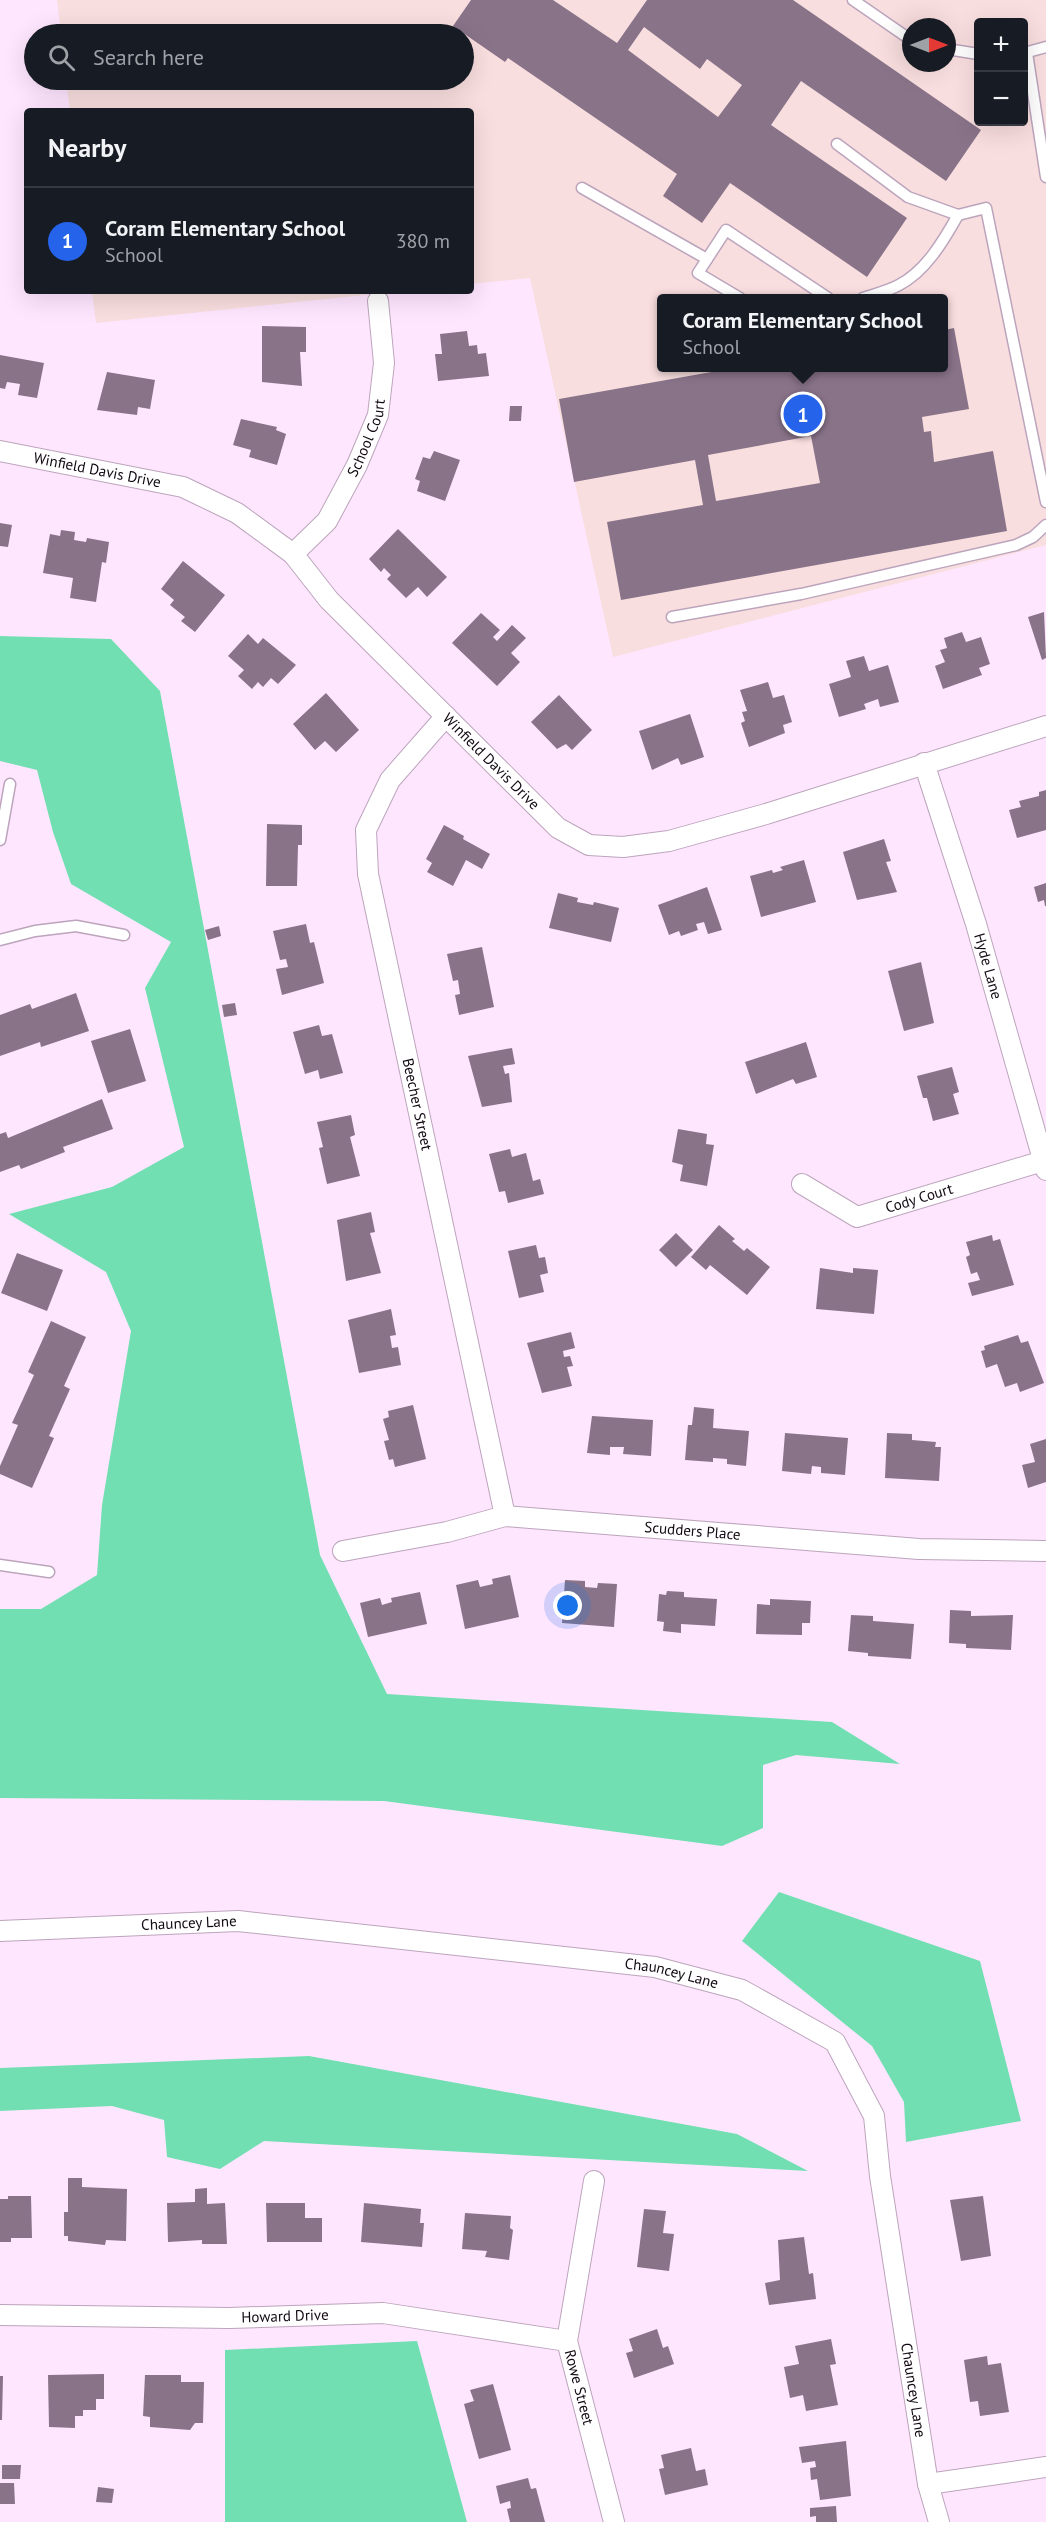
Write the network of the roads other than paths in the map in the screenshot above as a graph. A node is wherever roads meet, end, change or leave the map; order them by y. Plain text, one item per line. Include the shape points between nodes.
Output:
1 (852, 0) edge
2 (902, 34) edge
3 (1046, 48) edge
4 (956, 51) edge
5 (1028, 52) edge
6 (974, 53) edge
7 (1028, 71) edge
8 (837, 144) dead end
9 (1046, 177) edge
10 (582, 188) dead end
11 (958, 215) junction
12 (707, 259) junction
13 (733, 294) edge
14 (822, 294) edge
15 (874, 294) edge
16 (378, 301) dead end
17 (0, 451) edge
18 (1046, 502) edge
19 (1046, 525) edge
20 (293, 554) junction
21 (672, 618) dead end
22 (446, 716) junction
23 (1046, 726) edge
24 (924, 764) junction
25 (10, 784) dead end
26 (0, 840) edge
27 (124, 935) dead end
28 (0, 940) edge
29 (1045, 1165) edge
30 (802, 1184) dead end
31 (505, 1516) junction
32 (344, 1551) dead end
33 (1046, 1551) edge
34 (0, 1565) edge
35 (49, 1572) dead end
36 (0, 1931) edge
37 (594, 2181) dead end
38 (0, 2315) edge
39 (567, 2341) junction
40 (1046, 2467) edge
41 (928, 2484) junction
42 (614, 2522) edge
43 (939, 2522) edge

1 - 2 lane
3 - 5 lane
4 - 6 lane
7 - 9 lane
8 - 11 lane via 908,197
10 - 12 lane
11 - 15 lane via 942,243 919,270 900,285
11 - 18 lane via 986,208
12 - 13 lane via 698,273
12 - 14 lane via 726,230
16 - 20 street, School Court via 384,363 378,415 327,521
17 - 20 street, Winfield Davis Drive via 183,487 237,513
19 - 21 lane via 1016,545 801,594
20 - 22 street, Winfield Davis Drive via 330,600
22 - 24 street, Winfield Davis Drive via 558,828 588,845 623,847 669,840
22 - 31 street, Beecher Street via 385,790 366,830 368,874
23 - 24 street, Winfield Davis Drive
24 - 29 street, Hyde Lane via 976,924
25 - 26 lane
27 - 28 lane via 76,926
29 - 30 street, Cody Court via 856,1216
31 - 32 street, Scudders Place via 447,1532
31 - 33 street, Scudders Place via 919,1549
34 - 35 lane
36 - 41 street, Chauncey Lane via 238,1921 655,1967 742,1990 835,2042 874,2116
37 - 39 street, Rowe Street
38 - 39 street, Howard Drive via 229,2318 383,2313
39 - 42 street, Rowe Street
40 - 41 street
41 - 43 street, Chauncey Lane

